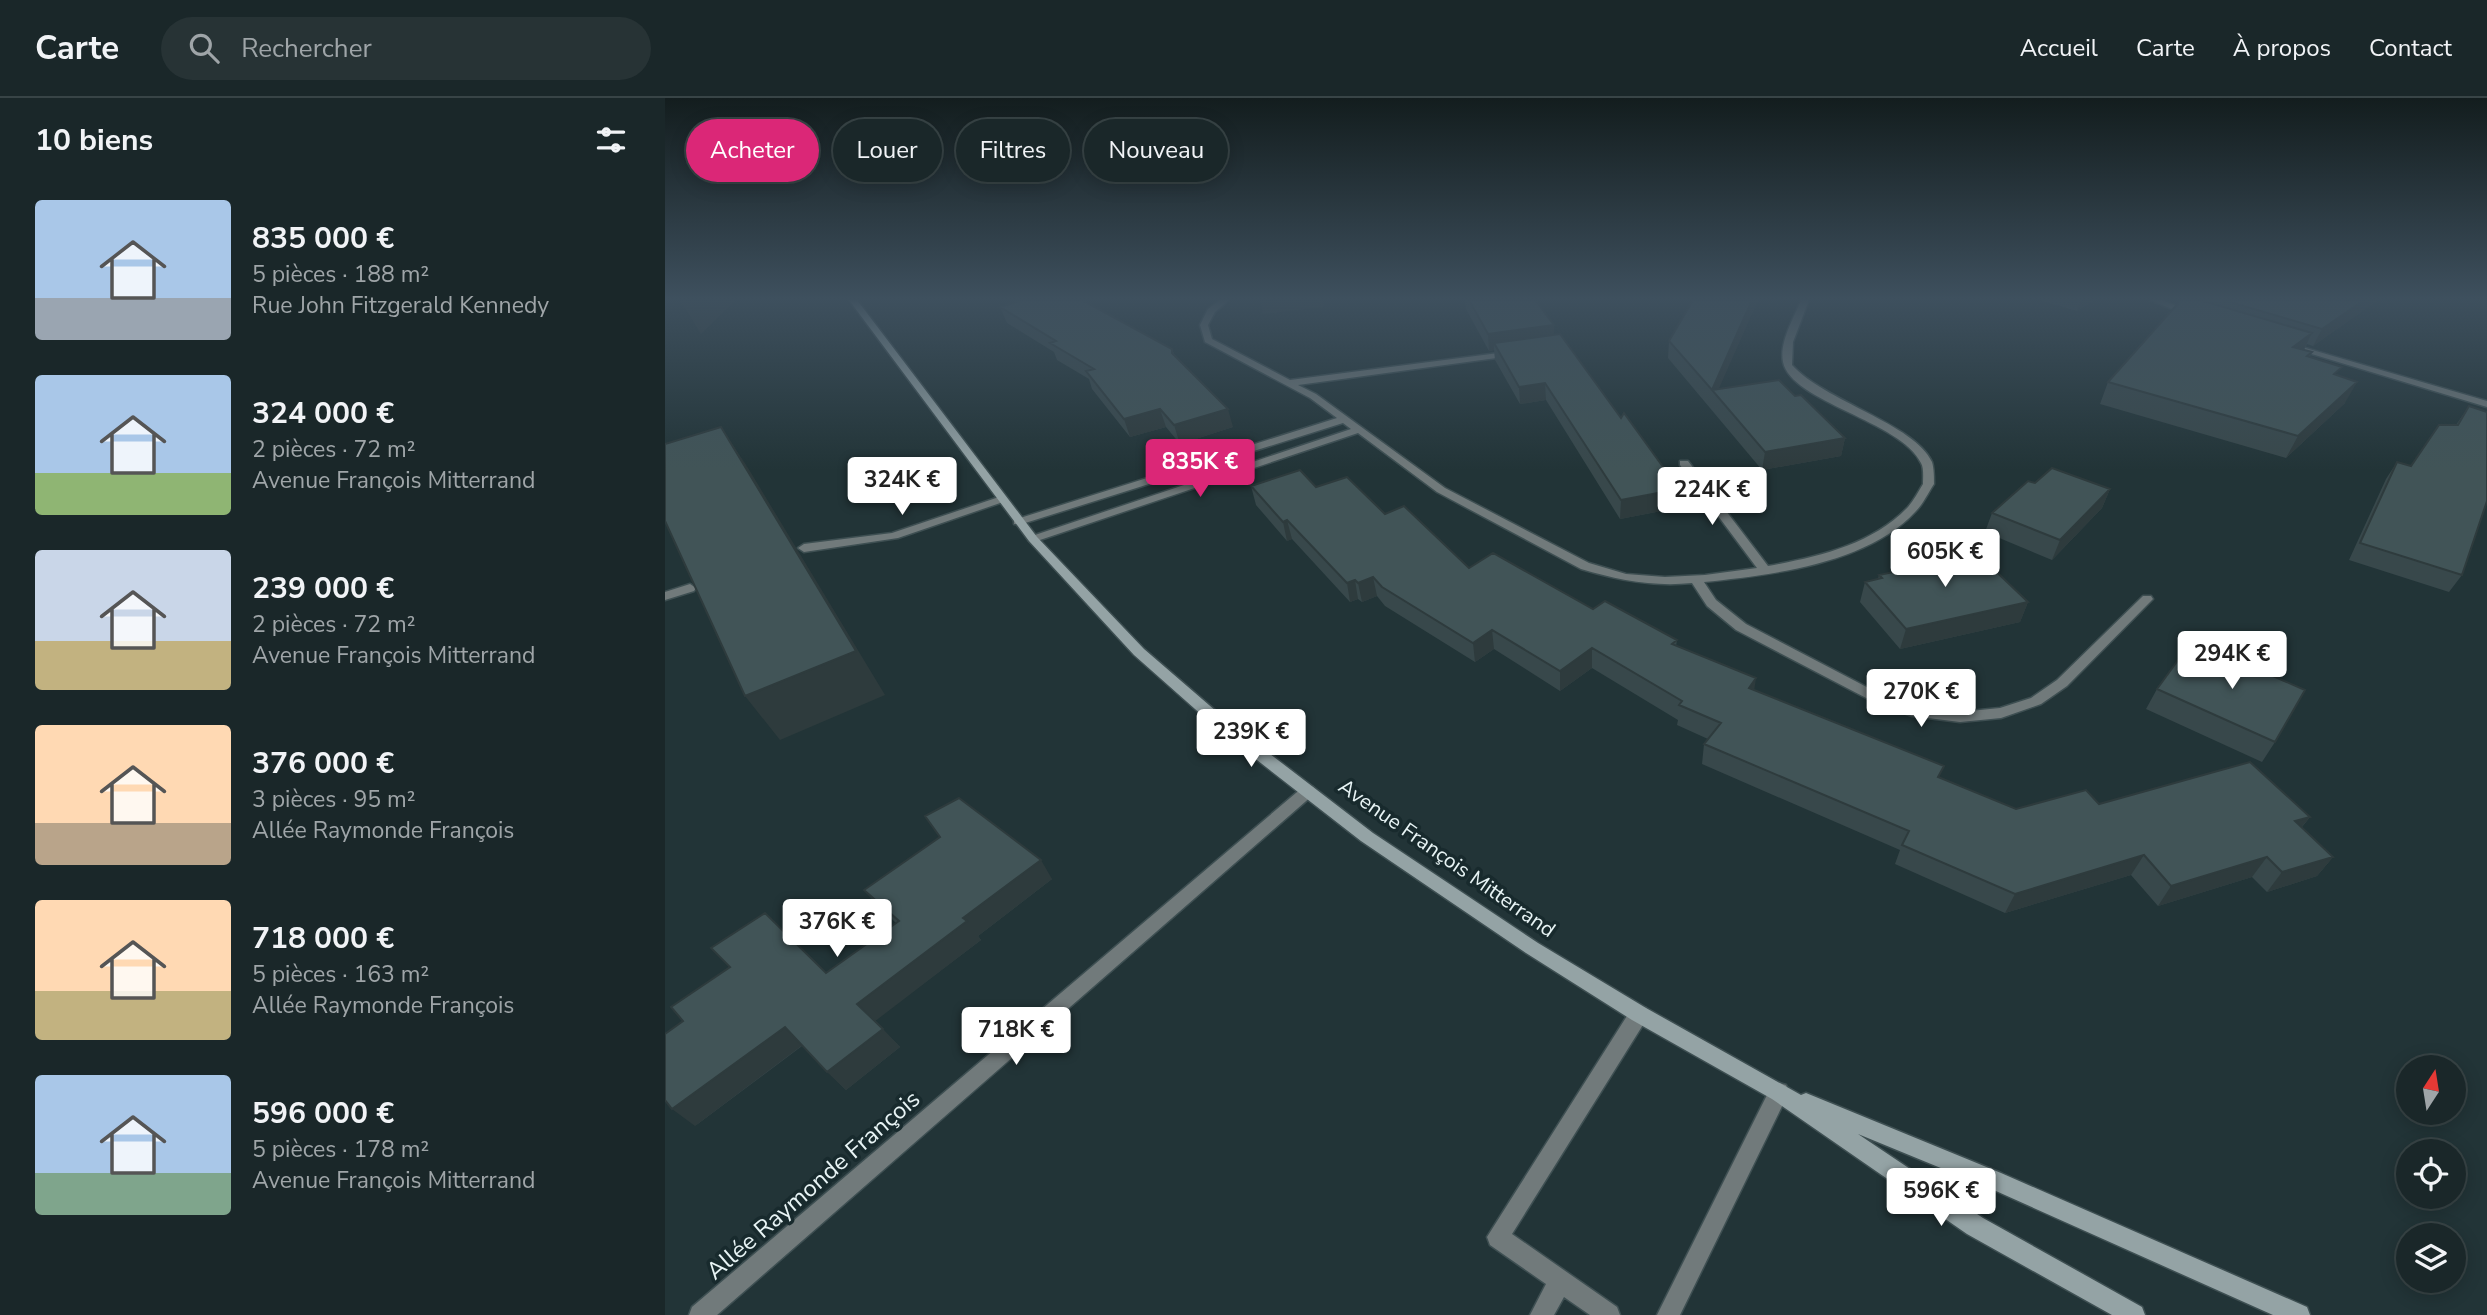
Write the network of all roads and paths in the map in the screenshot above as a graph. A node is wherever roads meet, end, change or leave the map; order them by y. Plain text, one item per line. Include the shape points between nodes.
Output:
1 (896, 357) edge
2 (1240, 357) edge
3 (1482, 357) edge
4 (1787, 357) edge
5 (2330, 357) edge
6 (1290, 383) junction
7 (2487, 404) edge
8 (1344, 419) junction
9 (1358, 429) junction
10 (1684, 463) dead end
11 (1002, 499) junction
12 (1019, 522) junction
13 (1033, 539) junction
14 (804, 548) dead end
15 (1765, 570) junction
16 (1697, 581) junction
17 (690, 588) edge
18 (665, 596) edge
19 (2147, 599) dead end
20 (1308, 791) junction
21 (1639, 1013) junction
22 (1779, 1092) junction
23 (1561, 1281) junction
24 (700, 1315) edge
25 (1541, 1315) edge
26 (1609, 1315) edge
27 (1668, 1315) edge
28 (2134, 1315) edge
29 (2299, 1315) edge

1 - 11 street, Avenue François Mitterrand
2 - 6 street
3 - 6 street
4 - 15 street via 1789,368 1807,385 1888,427 1912,445 1928,469 1929,480 1921,501 1864,545
5 - 7 street
6 - 8 street
8 - 9 street
8 - 12 street
9 - 13 street
9 - 16 street via 1441,490 1563,556 1630,579
10 - 15 street
11 - 12 street, Avenue François Mitterrand
11 - 14 street via 894,536
12 - 13 street, Avenue François Mitterrand
13 - 20 street, Avenue François Mitterrand via 1173,684
15 - 16 street
16 - 19 street via 1711,603 1732,620 1863,691 1912,710 1960,717 2001,713 2036,701 2063,682
17 - 18 street
20 - 21 street, Avenue François Mitterrand via 1367,837 1532,948
20 - 24 street, Allée Raymonde François
21 - 22 street, Avenue François Mitterrand
21 - 23 street via 1497,1237
22 - 27 street
22 - 28 street, Avenue François Mitterrand via 1975,1226
22 - 29 street, Avenue François Mitterrand via 1994,1180
23 - 25 street
23 - 26 street

